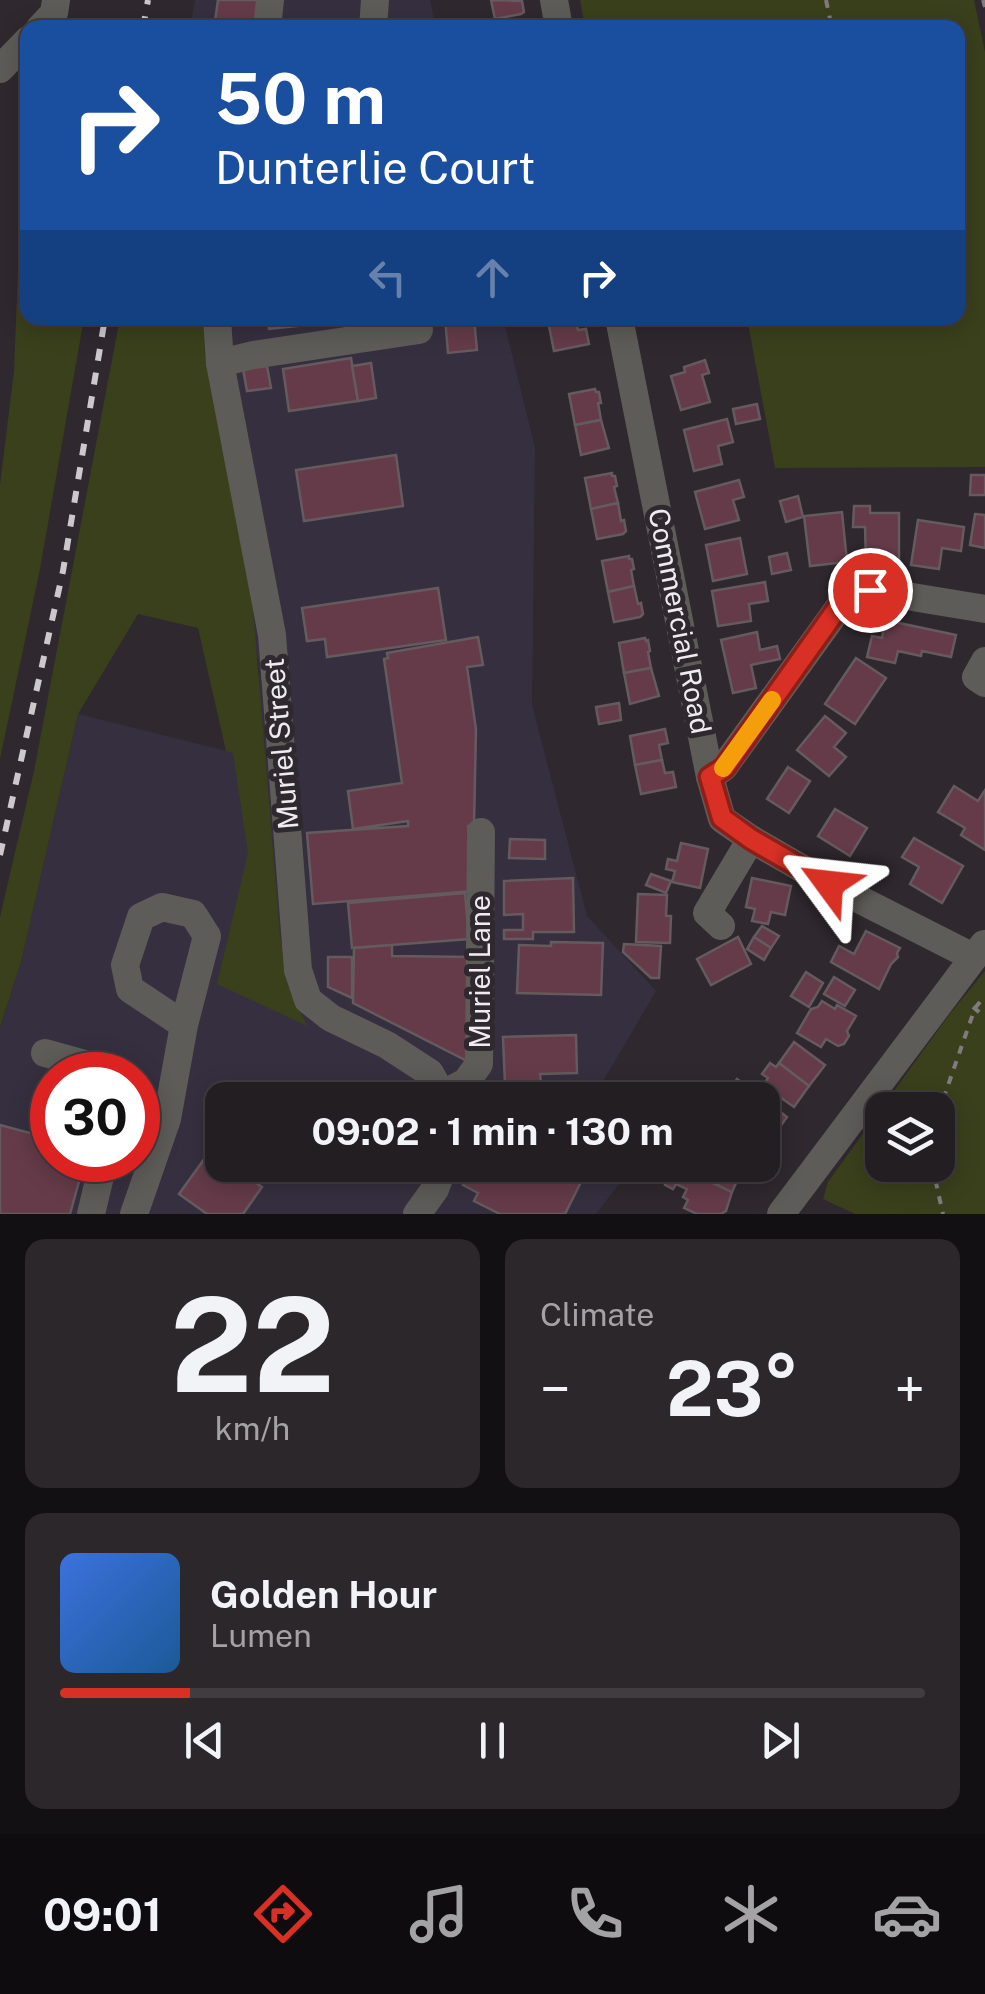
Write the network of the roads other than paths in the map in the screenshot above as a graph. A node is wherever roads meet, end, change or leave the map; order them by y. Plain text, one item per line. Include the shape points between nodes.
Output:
1 (20, 48) edge
2 (0, 68) edge
3 (218, 325) edge
4 (418, 325) edge
5 (620, 325) edge
6 (220, 363) junction
7 (985, 609) edge
8 (710, 777) junction
9 (481, 832) dead end
10 (751, 839) junction
11 (721, 926) dead end
12 (979, 950) edge
13 (184, 1025) dead end
14 (435, 1082) edge
15 (466, 1082) edge
16 (99, 1182) edge
17 (438, 1182) edge
18 (785, 1213) edge
19 (91, 1214) edge
20 (134, 1214) edge
21 (417, 1214) edge

1 - 2 street
3 - 6 street, Muriel Street
4 - 6 street via 419,330
5 - 8 street, Commercial Road
6 - 14 street, Muriel Street via 272,635 298,970 308,1000 330,1018 387,1044
7 - 8 street via 870,590 853,595 724,768
8 - 10 street, Commercial Road via 722,818
9 - 15 street, Muriel Lane via 480,1064
10 - 11 street via 708,913
10 - 12 street, Commercial Road via 829,884
12 - 18 street
13 - 20 street via 166,1120
16 - 19 street
17 - 21 street

